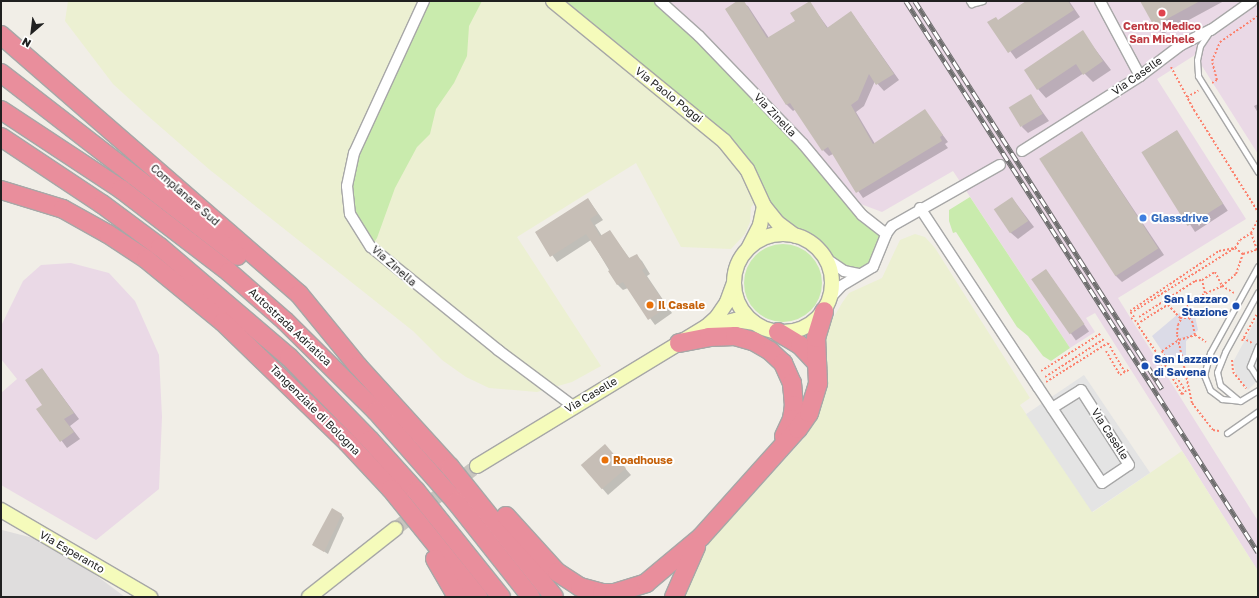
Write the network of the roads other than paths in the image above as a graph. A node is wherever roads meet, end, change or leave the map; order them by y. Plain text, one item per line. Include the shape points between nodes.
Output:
1 (424, 1) edge
2 (553, 1) edge
3 (660, 1) edge
4 (969, 1) edge
5 (983, 1) edge
6 (1100, 1) edge
7 (1252, 1) edge
8 (1211, 30) junction
9 (1, 35) edge
10 (1, 73) edge
11 (1140, 76) junction
12 (1, 110) edge
13 (1, 137) edge
14 (1022, 151) dead end
15 (1000, 165) dead end
16 (1258, 172) edge
17 (6, 193) edge
18 (764, 206) junction
19 (920, 208) junction
20 (886, 234) junction
21 (795, 236) junction
22 (750, 247) junction
23 (825, 258) junction
24 (1258, 266) edge
25 (860, 274) junction
26 (734, 283) junction
27 (1258, 292) edge
28 (827, 304) junction
29 (755, 323) junction
30 (706, 327) junction
31 (778, 332) junction
32 (679, 342) junction
33 (1258, 346) edge
34 (815, 361) junction
35 (358, 366) junction
36 (1258, 379) edge
37 (1258, 390) edge
38 (1240, 402) junction
39 (573, 406) junction
40 (1052, 408) junction
41 (1258, 411) edge
42 (1227, 433) road end
43 (436, 452) junction
44 (771, 459) junction
45 (477, 466) tunnel mouth
46 (391, 489) junction
47 (1, 510) edge
48 (395, 529) tunnel mouth
49 (701, 537) junction
50 (322, 592) edge
51 (147, 596) edge
52 (309, 597) edge
53 (457, 597) edge
54 (478, 597) edge
55 (501, 597) edge
56 (531, 597) edge
57 (554, 597) edge
58 (674, 597) edge

1 - 39 street, Via Zinella via 354,153 347,186 350,214 371,247 498,350
2 - 18 main road, Via Paolo Poggi via 724,141 747,169
3 - 20 street, Via Zinella via 699,36 803,144 862,215
4 - 5 lane via 971,4
6 - 11 street
7 - 8 street, Via Caselle
8 - 11 street, Via Caselle via 1181,45
8 - 16 lane via 1200,46 1197,60 1198,76
9 - 35 highway, Complanare Sud via 299,294
10 - 35 highway via 219,241
11 - 14 street, Via Caselle
12 - 56 highway, Autostrada Adriatica via 122,189 229,272 285,321 385,421 456,502
13 - 55 highway, Autostrada Adriatica via 102,204 160,247 289,357 416,491
15 - 19 street, Via Caselle
17 - 46 highway, Tangenziale di Bologna via 63,209 128,246 187,291 260,356 348,442
18 - 21 main road, Via Caselle via 778,223
18 - 22 main road, Via Caselle via 760,225
19 - 20 street, Via Caselle via 892,226
19 - 40 street, Via Caselle
20 - 25 street, Via Caselle via 877,261 873,267
21 - 22 main road, Via Caselle via 771,235
21 - 23 main road, Via Caselle via 816,247
22 - 26 main road, Via Caselle via 741,258
23 - 25 street, Via Caselle via 844,271
23 - 28 main road, Via Caselle via 832,278
24 - 38 lane via 1204,368 1206,386 1222,399
25 - 28 street, Via Caselle via 841,286
26 - 29 main road, Via Caselle via 736,297 743,312
26 - 30 main road, Via Caselle via 727,302
27 - 38 lane via 1219,366 1218,378 1224,390
28 - 31 main road, Via Caselle via 813,322 797,330
28 - 34 highway via 816,338
29 - 30 main road, Via Caselle via 736,320
29 - 31 main road, Via Caselle
30 - 32 main road, Via Caselle
31 - 34 highway via 800,345
32 - 39 main road, Via Caselle
32 - 44 highway via 716,336 735,336 753,341 783,363 792,382 794,405 792,418
33 - 36 lane via 1250,366
34 - 44 highway via 818,383 809,413
35 - 43 highway
37 - 38 lane
39 - 45 main road, Via Caselle
40 - 40 street, Via Caselle via 1102,483 1129,465 1081,390
41 - 42 lane
43 - 49 highway via 467,470 557,572 590,590 614,593 646,583
43 - 57 highway via 504,532
44 - 49 highway
46 - 53 highway via 408,524 437,561
46 - 54 highway, Tangenziale di Bologna
47 - 51 main road, Via Esperanto
48 - 50 main road
49 - 58 highway
50 - 52 main road

